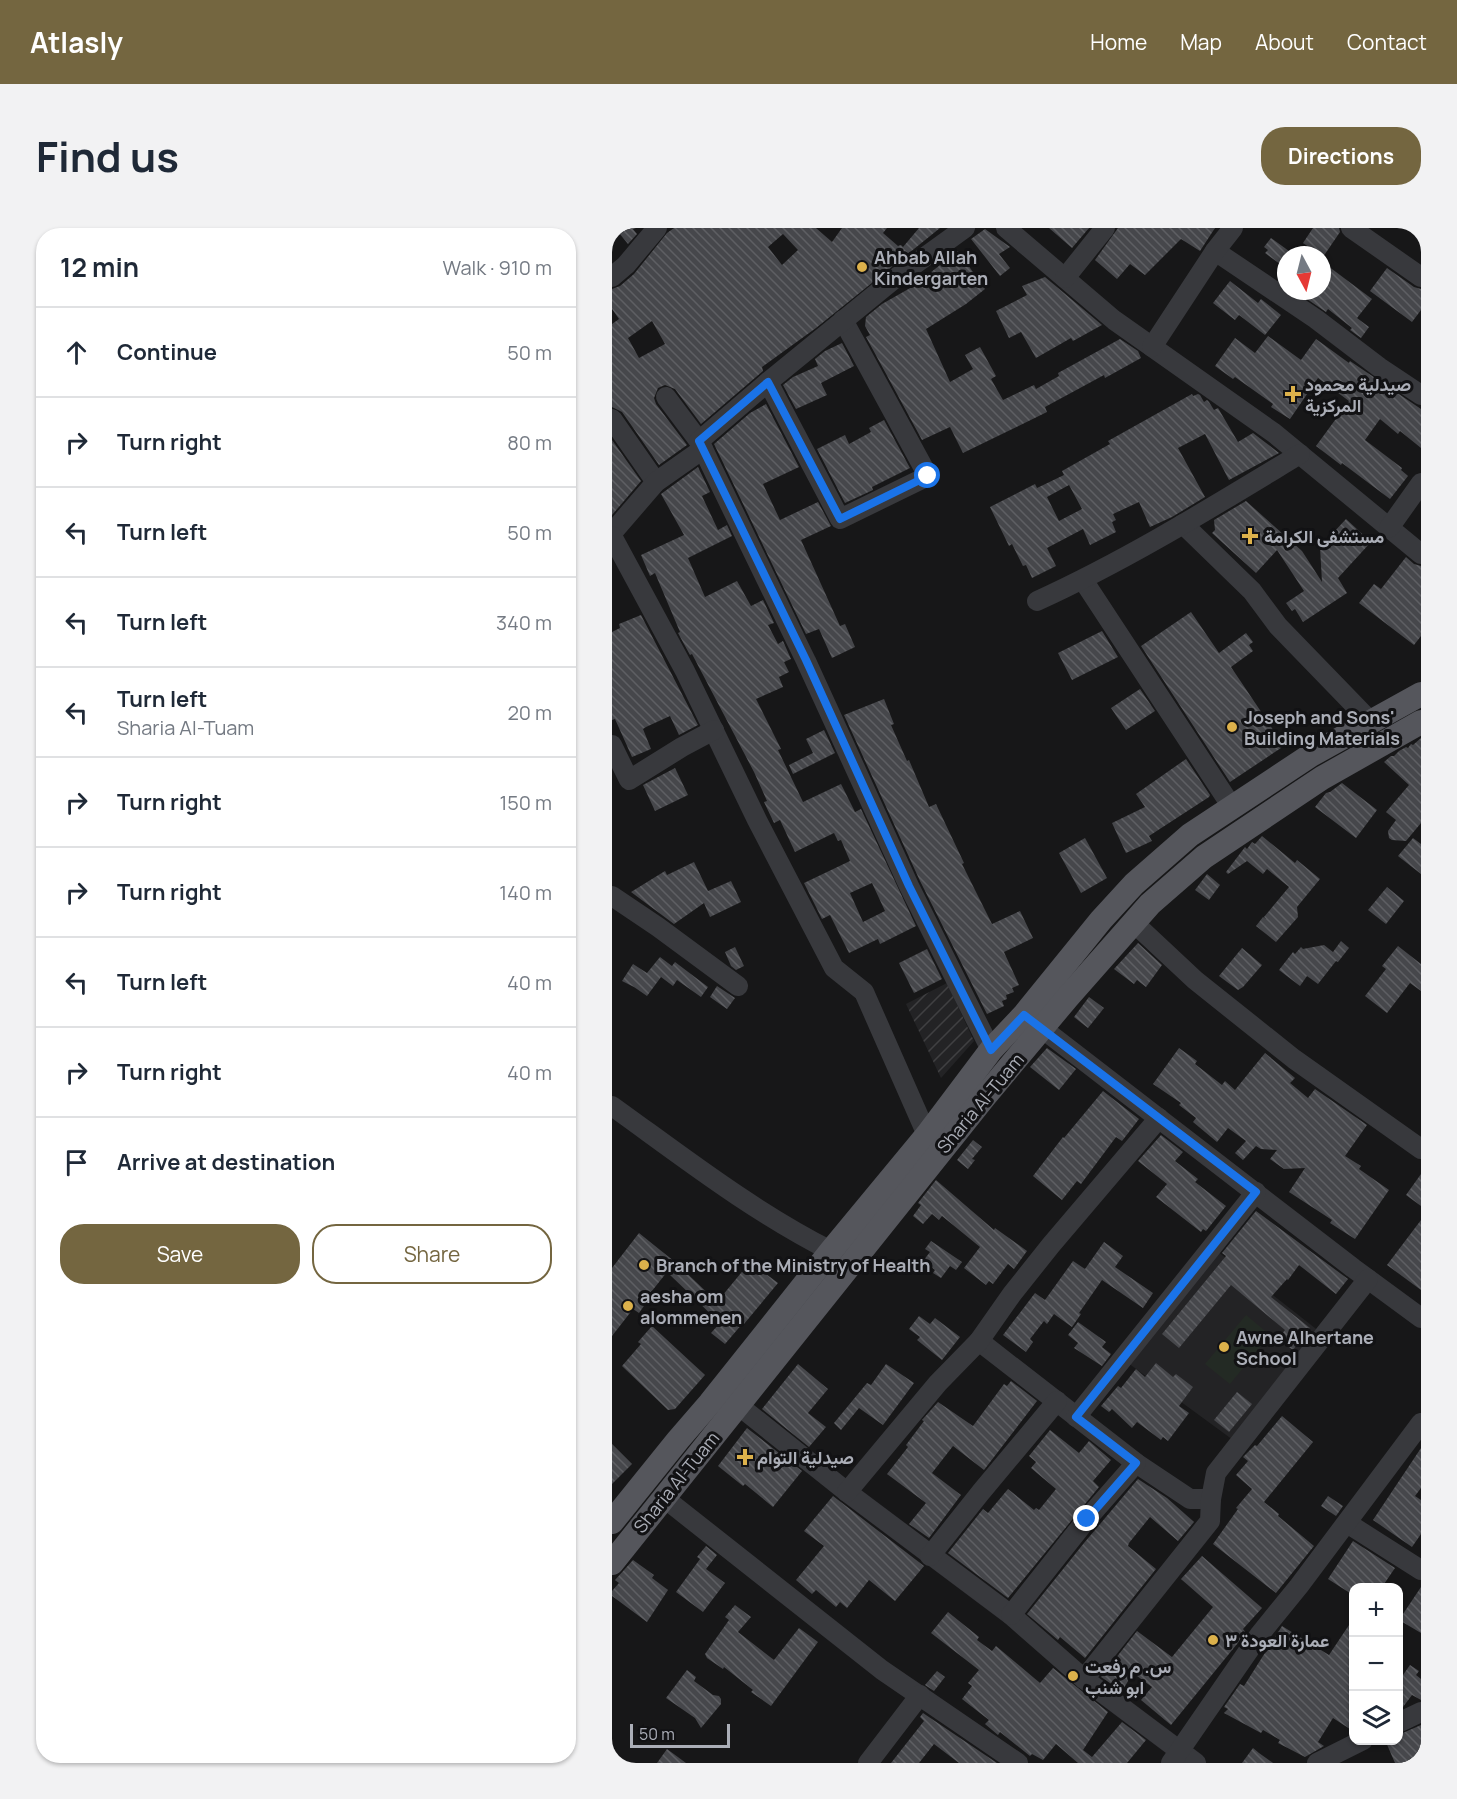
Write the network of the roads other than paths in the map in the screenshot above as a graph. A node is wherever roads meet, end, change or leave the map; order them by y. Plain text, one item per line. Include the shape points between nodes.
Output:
1 (657, 228) edge
2 (965, 228) edge
3 (1006, 228) edge
4 (1105, 228) edge
5 (1233, 228) edge
6 (1351, 228) edge
7 (1215, 251) junction
8 (612, 277) edge
9 (1421, 277) edge
10 (1065, 278) junction
11 (843, 320) junction
12 (1152, 347) junction
13 (768, 382) junction
14 (1421, 395) edge
15 (666, 397) dead end
16 (612, 418) edge
17 (701, 445) junction
18 (1300, 454) junction
19 (656, 482) junction
20 (1421, 483) edge
21 (1183, 524) junction
22 (1389, 528) junction
23 (612, 534) edge
24 (1421, 554) edge
25 (1083, 580) junction
26 (1037, 601) dead end
27 (1421, 694) edge
28 (1370, 721) junction
29 (1421, 722) edge
30 (714, 730) junction
31 (612, 745) edge
32 (1232, 807) junction
33 (612, 896) edge
34 (1133, 922) junction
35 (738, 986) dead end
36 (1033, 1022) junction
37 (991, 1050) junction
38 (612, 1106) edge
39 (1159, 1118) junction
40 (927, 1135) junction
41 (1421, 1149) edge
42 (1256, 1192) junction
43 (831, 1251) junction
44 (1368, 1279) junction
45 (1421, 1318) edge
46 (979, 1341) junction
47 (1057, 1401) junction
48 (738, 1405) junction
49 (1076, 1417) junction
50 (1418, 1435) edge
51 (1136, 1463) junction
52 (847, 1492) junction
53 (663, 1497) junction
54 (1211, 1499) junction
55 (612, 1522) edge
56 (1347, 1523) junction
57 (930, 1556) junction
58 (612, 1563) edge
59 (1421, 1570) edge
60 (1011, 1616) junction
61 (1084, 1679) junction
62 (920, 1695) junction
63 (1421, 1712) edge
64 (1403, 1721) edge
65 (1353, 1745) edge
66 (1175, 1756) edge
67 (868, 1763) edge
68 (1018, 1763) edge
69 (1196, 1763) edge
70 (1317, 1763) edge

1 - 8 street
2 - 11 street
3 - 10 street
4 - 10 street
5 - 7 street
6 - 9 street
7 - 12 street
7 - 14 street
10 - 12 street
11 - 13 street
11 - 13 street via 928,476 840,519
12 - 18 street
13 - 17 street
15 - 17 street
16 - 19 street
17 - 19 street
17 - 37 street via 806,660 909,886
18 - 21 street
18 - 22 street
19 - 23 street
20 - 22 street
21 - 25 street
21 - 28 street via 1252,591 1278,626
22 - 24 street
23 - 30 street
25 - 26 street
25 - 32 street
27 - 28 main road, Sharia Al-Tuam
28 - 32 main road, Sharia Al-Tuam
29 - 34 main road, Sharia Al-Tuam via 1322,778 1204,856
30 - 31 street via 629,780
30 - 40 street via 834,968 864,992
32 - 36 main road, Sharia Al-Tuam via 1190,835 1134,884 1096,926
33 - 35 street
34 - 36 main road, Sharia Al-Tuam
34 - 41 street via 1195,980 1294,1059
36 - 37 main road, Sharia Al-Tuam
36 - 39 street
36 - 48 main road, Sharia Al-Tuam via 986,1095
37 - 40 main road, Sharia Al-Tuam
38 - 43 street via 732,1192
39 - 42 street
39 - 46 street via 1051,1245
40 - 43 main road, Sharia Al-Tuam
42 - 44 street
42 - 49 street
43 - 55 main road, Sharia Al-Tuam
44 - 45 street
44 - 54 street via 1216,1473
46 - 47 street
46 - 52 street via 938,1383
47 - 49 street
47 - 57 street
48 - 52 street
48 - 53 main road, Sharia Al-Tuam
49 - 51 street
50 - 56 street
51 - 54 street via 1190,1499
51 - 60 street
52 - 57 street
53 - 58 main road, Sharia Al-Tuam
53 - 62 street via 873,1663
54 - 61 street via 1210,1521
56 - 59 street
56 - 66 street via 1260,1634
57 - 60 street
60 - 61 street
61 - 66 street
62 - 67 street
62 - 68 street
63 - 64 street
65 - 70 street
66 - 69 street

